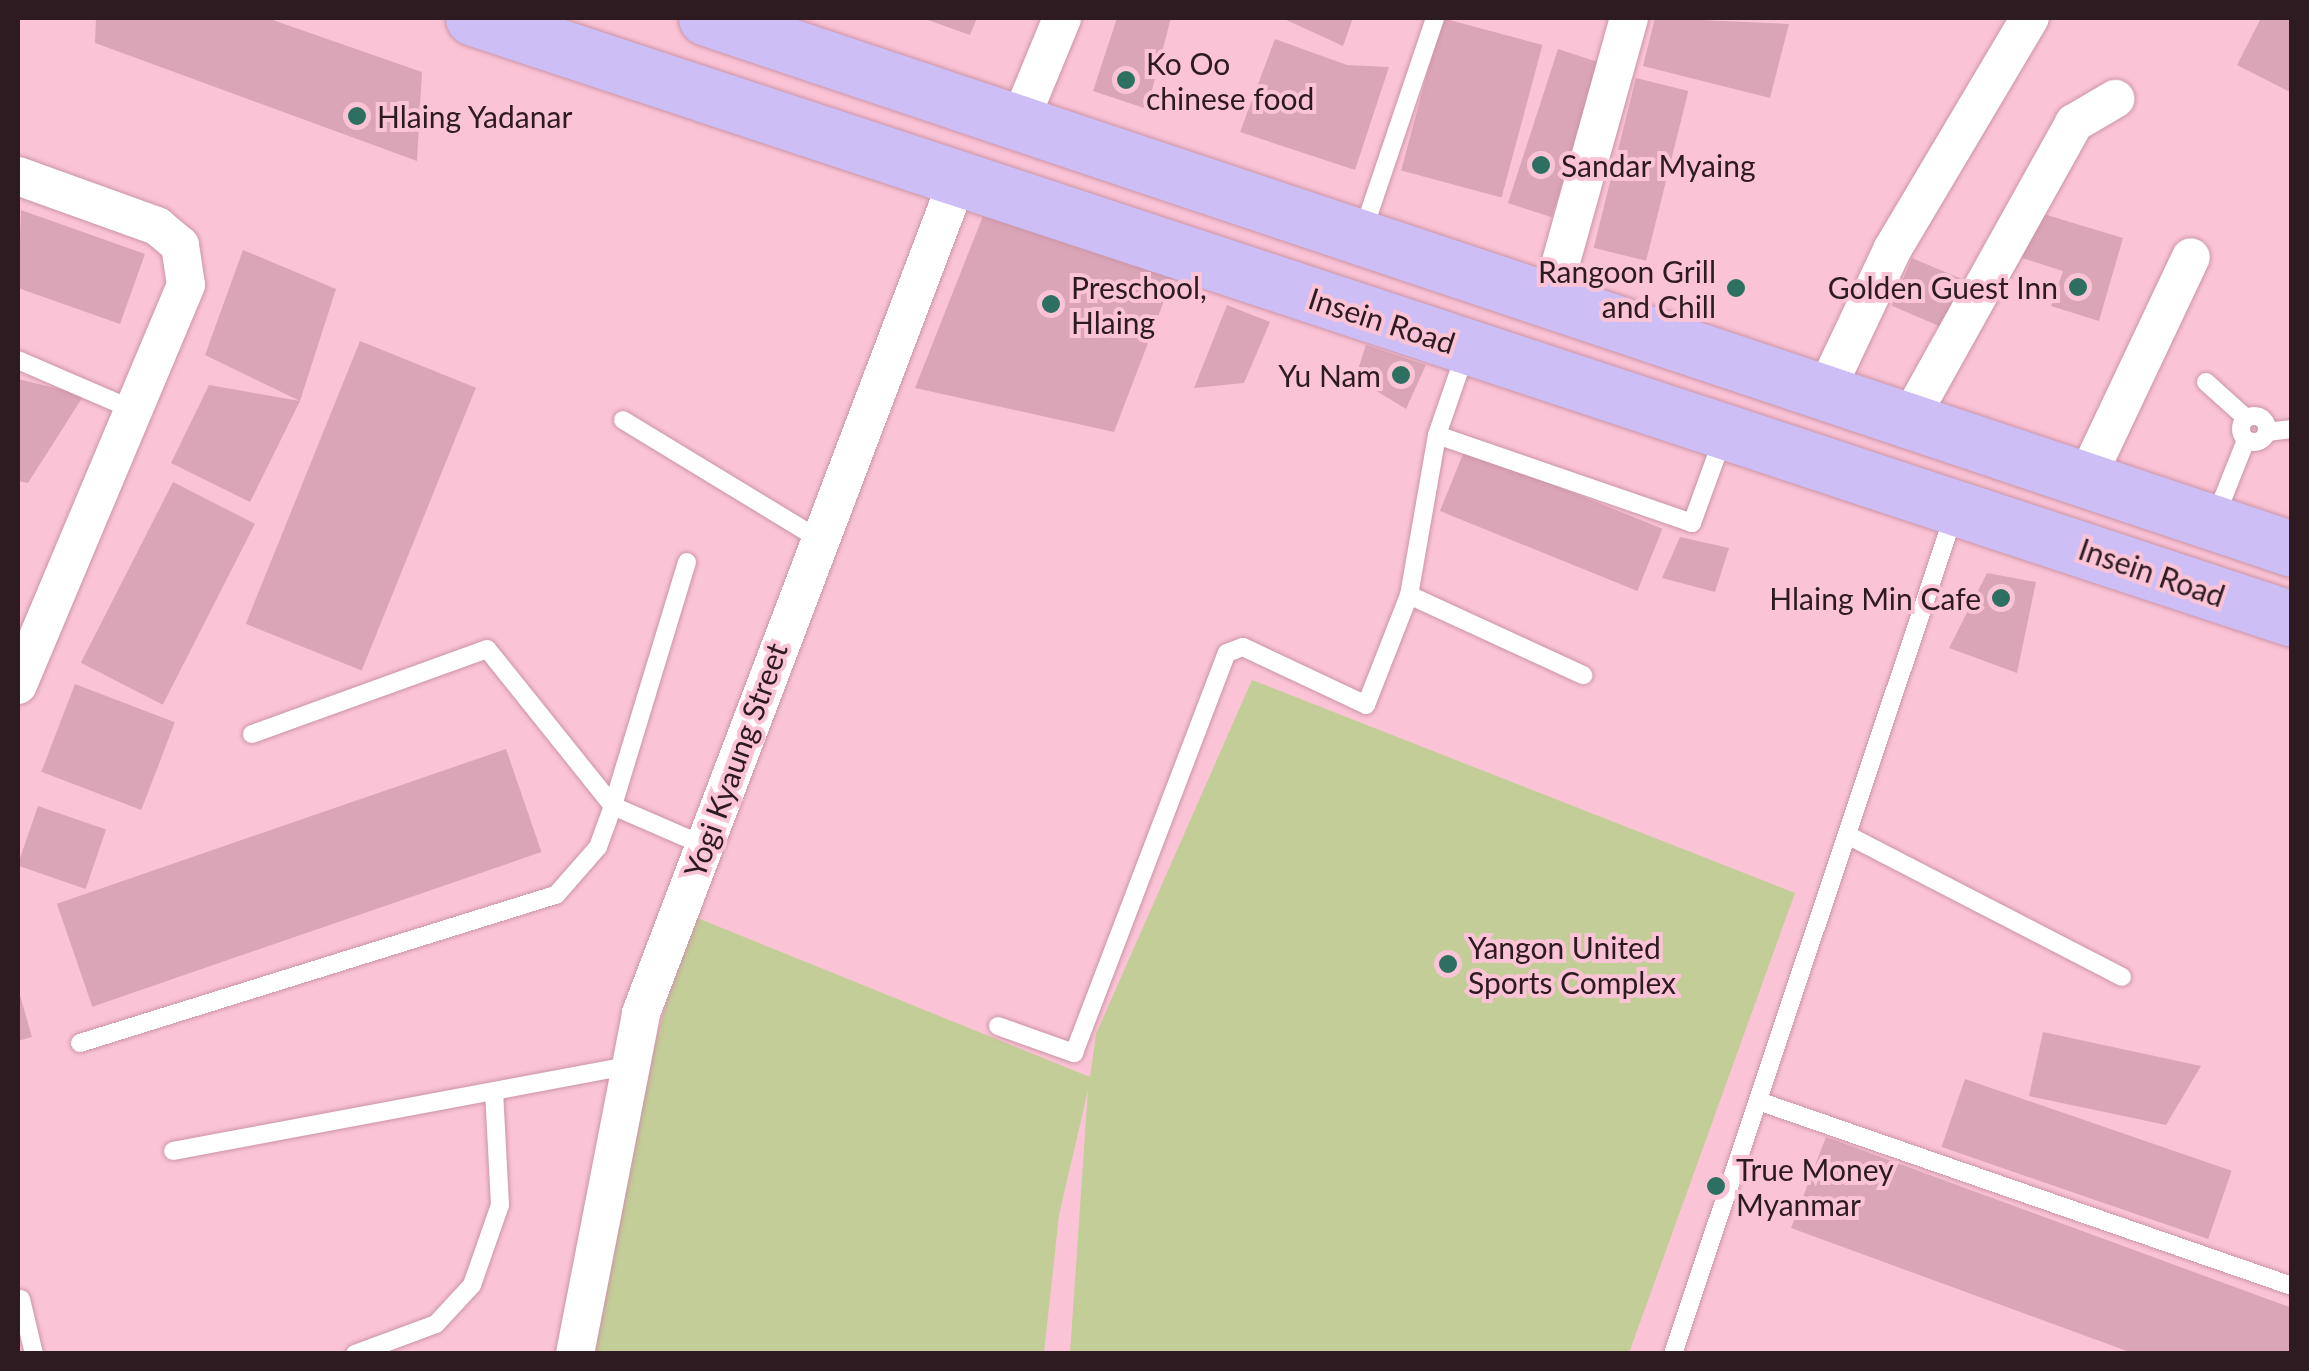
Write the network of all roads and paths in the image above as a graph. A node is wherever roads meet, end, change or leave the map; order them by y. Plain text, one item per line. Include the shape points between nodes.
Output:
1 (473, 18) edge
2 (706, 18) edge
3 (1062, 18) edge
4 (1435, 18) edge
5 (1628, 18) edge
6 (2030, 18) edge
7 (544, 29) edge
8 (2114, 99) dead end
9 (1000, 120) junction
10 (18, 176) edge
11 (956, 184) junction
12 (1360, 241) junction
13 (2190, 257) dead end
14 (1537, 296) junction
15 (1484, 354) junction
16 (18, 360) edge
17 (2206, 382) dead end
18 (1838, 396) junction
19 (139, 412) junction
20 (1910, 418) junction
21 (2246, 418) junction
22 (623, 420) dead end
23 (1726, 428) junction
24 (2292, 428) edge
25 (2267, 432) junction
26 (1437, 435) junction
27 (2246, 440) junction
28 (2004, 448) junction
29 (1829, 462) junction
30 (2087, 477) junction
31 (1971, 511) junction
32 (2214, 520) junction
33 (817, 538) junction
34 (2292, 549) edge
35 (686, 562) dead end
36 (1410, 595) junction
37 (2292, 619) edge
38 (1583, 675) dead end
39 (18, 685) edge
40 (252, 734) dead end
41 (614, 806) junction
42 (1851, 837) junction
43 (703, 845) junction
44 (2122, 977) dead end
45 (998, 1026) dead end
46 (80, 1043) dead end
47 (630, 1066) junction
48 (494, 1092) junction
49 (1764, 1103) junction
50 (173, 1151) dead end
51 (2292, 1286) edge
52 (21, 1298) dead end
53 (34, 1354) edge
54 (355, 1354) edge
55 (574, 1354) edge
56 (1673, 1354) edge

1 - 7 main road, Insein Road
2 - 9 main road
3 - 9 street
4 - 12 lane
5 - 14 street
6 - 18 street via 1892,250
7 - 11 main road, Insein Road
8 - 20 street via 2074,123
9 - 11 main road
9 - 12 main road
10 - 19 street via 158,226 180,245 186,285
11 - 15 main road, Insein Road
11 - 33 street, Yogi Kyaung Street
12 - 14 main road
13 - 30 street
14 - 15 main road
14 - 18 main road
15 - 23 main road, Insein Road
15 - 26 lane
16 - 19 lane
17 - 21 lane
18 - 20 main road
18 - 29 main road
19 - 39 street
20 - 28 main road
21 - 25 lane via 2262,417
21 - 27 lane
22 - 33 lane
23 - 26 lane via 1692,523
23 - 29 main road, Insein Road
24 - 25 lane
25 - 27 lane
26 - 36 lane
27 - 32 lane
28 - 30 main road
28 - 31 main road
29 - 31 main road, Insein Road
30 - 32 main road
31 - 37 main road, Insein Road
31 - 42 lane
32 - 34 main road
33 - 43 street, Yogi Kyaung Street
35 - 41 lane
36 - 38 lane
36 - 45 lane via 1366,705 1243,647 1227,653 1074,1053
40 - 41 lane via 488,649
41 - 43 lane
41 - 46 lane via 598,847 556,895
42 - 44 lane
42 - 49 lane
43 - 47 street, Yogi Kyaung Street
47 - 48 lane
47 - 55 street, Yogi Kyaung Street
48 - 50 lane
48 - 54 lane via 500,1205 472,1285 436,1324
49 - 51 lane
49 - 56 lane
52 - 53 lane

